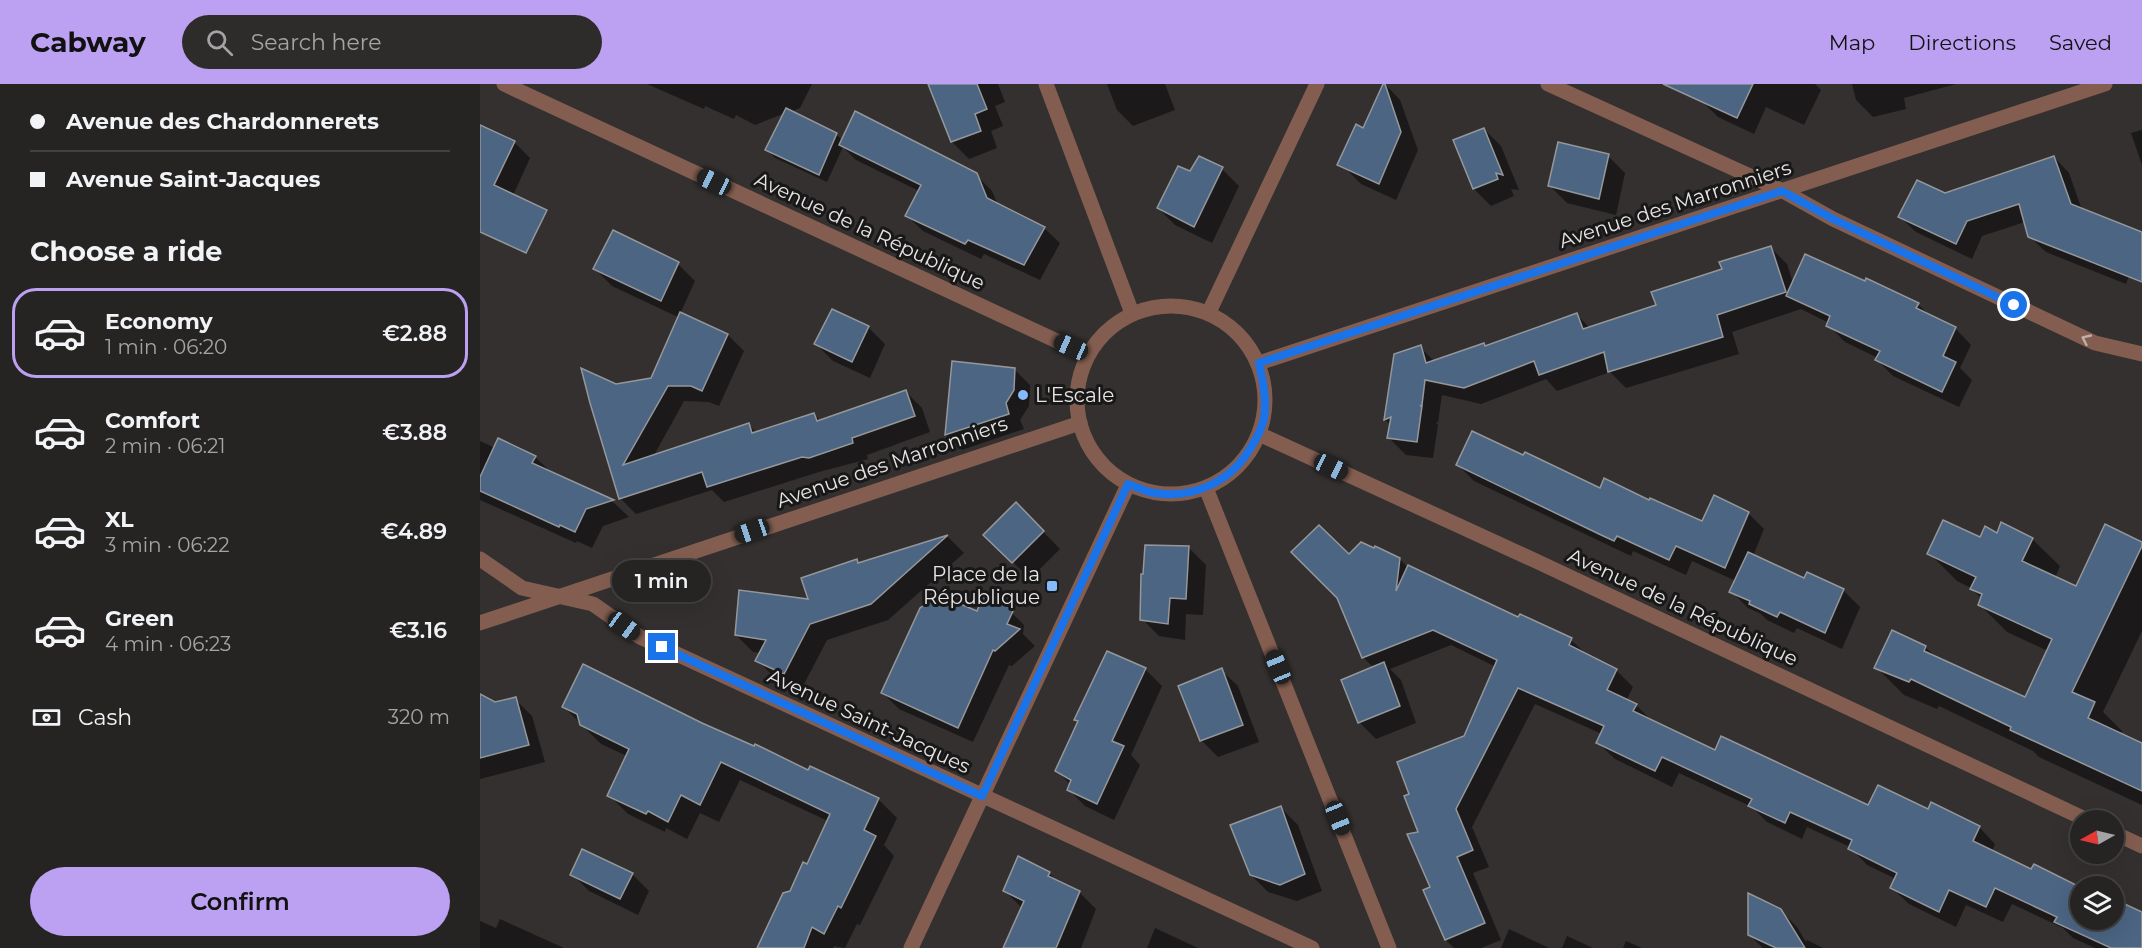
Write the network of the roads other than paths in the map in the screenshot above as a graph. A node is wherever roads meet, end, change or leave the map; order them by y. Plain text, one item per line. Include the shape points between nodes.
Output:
1 (504, 84) edge
2 (1046, 84) edge
3 (1317, 84) edge
4 (1548, 84) edge
5 (2104, 84) edge
6 (1782, 191) junction
7 (1209, 312) junction
8 (1132, 313) junction
9 (2142, 354) edge
10 (1087, 355) junction
11 (1259, 363) junction
12 (1080, 423) junction
13 (1259, 434) junction
14 (1128, 484) junction
15 (1206, 488) junction
16 (480, 559) edge
17 (558, 596) junction
18 (480, 622) edge
19 (982, 796) junction
20 (2070, 812) edge
21 (2124, 838) edge
22 (2142, 846) edge
23 (911, 948) edge
24 (1312, 948) edge
25 (1389, 948) edge

1 - 10 street, Avenue de la République
2 - 8 street
3 - 7 street
4 - 6 street
5 - 6 street, Avenue des Marronniers
9 -> 6 street via 2095,344
6 - 11 street, Avenue des Marronniers
7 - 8 street via 1175,305
7 - 11 street via 1232,327
8 - 10 street via 1112,325
10 - 12 street via 1077,384
11 - 13 street via 1266,396
12 - 14 street via 1091,451 1108,471
12 - 17 street, Avenue des Marronniers
13 - 15 street via 1244,461 1227,477
13 - 20 street, Avenue de la République
14 - 15 street via 1154,493 1180,494
14 - 19 street
15 - 25 street
16 - 17 street, Avenue Saint-Jacques via 522,588
17 - 18 street, Avenue des Marronniers
17 - 19 street, Avenue Saint-Jacques via 593,604 640,637
19 - 23 street
19 - 24 street, Avenue Saint-Jacques
21 - 22 street

